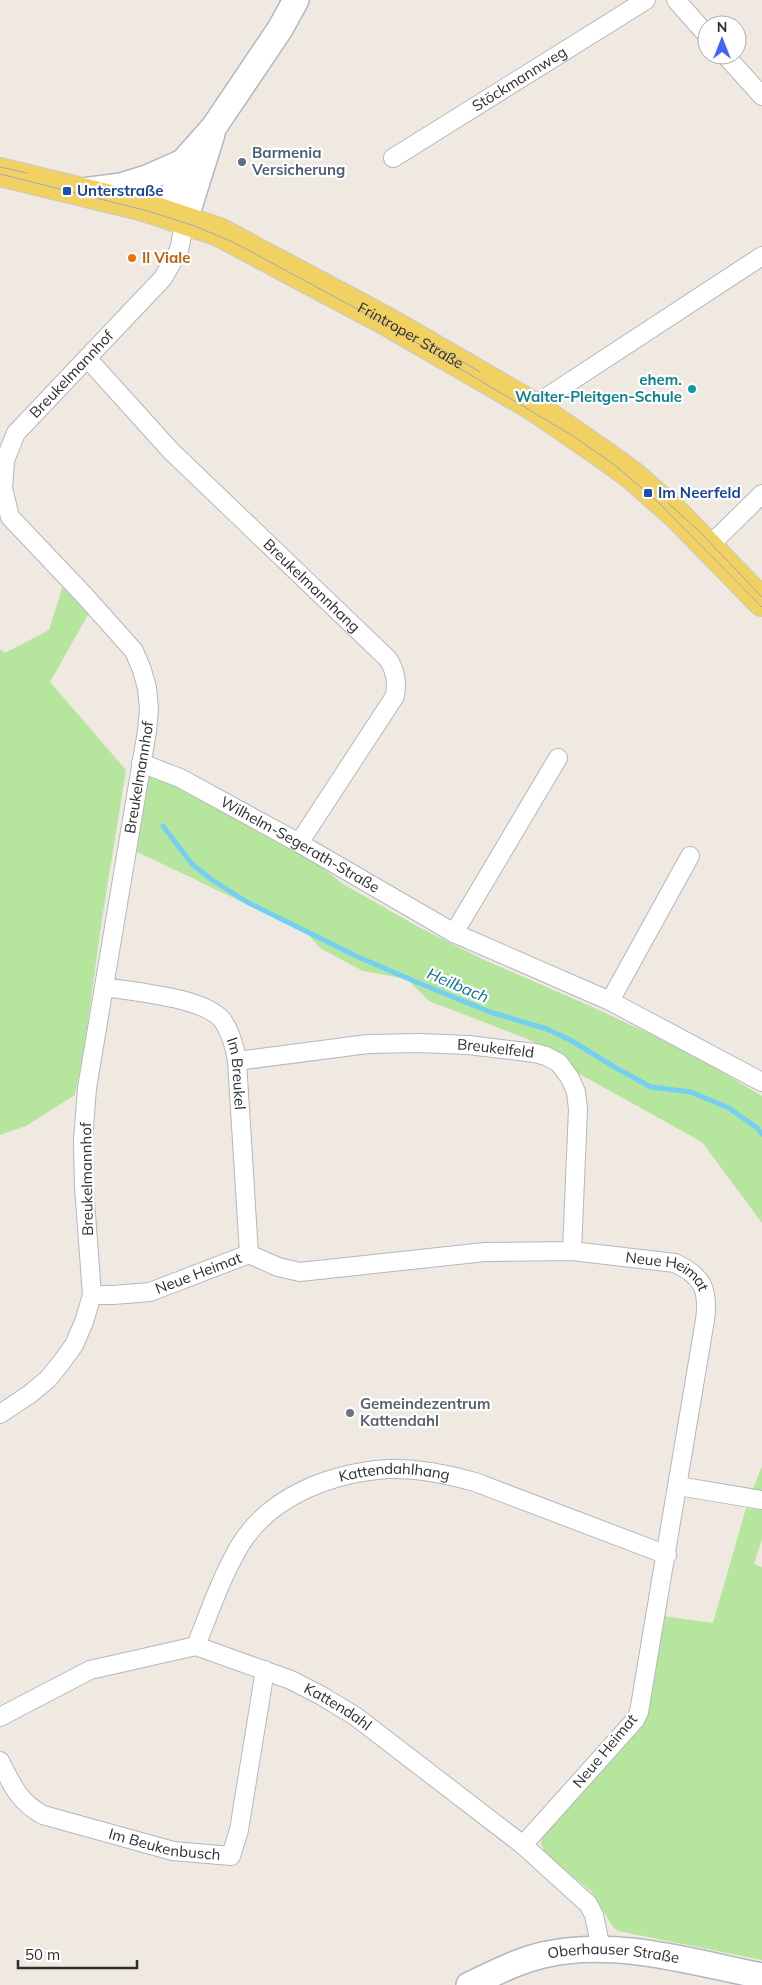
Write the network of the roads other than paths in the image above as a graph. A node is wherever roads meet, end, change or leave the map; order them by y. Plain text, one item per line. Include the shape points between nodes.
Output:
1 (296, 0) edge
2 (646, 0) edge
3 (676, 0) edge
4 (697, 24) edge
5 (734, 65) edge
6 (762, 96) edge
7 (214, 127) junction
8 (393, 158) dead end
9 (183, 162) junction
10 (0, 172) edge
11 (80, 191) junction
12 (185, 220) junction
13 (762, 256) edge
14 (87, 358) junction
15 (532, 406) junction
16 (762, 494) edge
17 (709, 546) junction
18 (762, 602) edge
19 (558, 758) dead end
20 (141, 762) junction
21 (299, 843) junction
22 (690, 856) dead end
23 (454, 933) junction
24 (105, 987) junction
25 (610, 1001) junction
26 (238, 1061) junction
27 (762, 1081) edge
28 (572, 1251) junction
29 (249, 1254) junction
30 (92, 1295) junction
31 (0, 1414) edge
32 (678, 1486) junction
33 (762, 1500) edge
34 (667, 1555) junction
35 (196, 1646) junction
36 (265, 1670) junction
37 (0, 1717) edge
38 (0, 1761) edge
39 (523, 1845) junction
40 (600, 1949) junction
41 (762, 1976) edge
42 (469, 1985) edge

1 - 7 street
2 - 8 street, Stöckmannweg
3 - 4 street
5 - 6 street
7 - 9 street
7 - 12 street
9 - 11 street via 121,186
9 - 12 street via 174,192 175,204
10 - 11 main road, Frintroper Straße
11 - 12 main road, Frintroper Straße
12 - 14 street, Breukelmannhof via 179,250 163,278
12 - 15 main road, Frintroper Straße via 219,232 284,266
13 - 15 street
14 - 20 street, Breukelmannhof via 16,433 5,460 3,488 10,517 134,651 148,688 149,708
14 - 21 street, Breukelmannhang via 171,451 392,666 395,696
15 - 17 main road, Frintroper Straße via 633,476
16 - 17 street
17 - 18 main road, Frintroper Straße
19 - 23 street
20 - 21 street, Wilhelm-Segerath-Straße via 180,778
20 - 24 street, Breukelmannhof
21 - 23 street, Wilhelm-Segerath-Straße
22 - 25 street
23 - 25 street, Wilhelm-Segerath-Straße
24 - 26 street, Im Breukel via 193,1002 209,1009 226,1027
24 - 30 street, Breukelmannhof via 87,1088 84,1140
25 - 27 street, Wilhelm-Segerath-Straße
26 - 28 street, Breukelfeld via 368,1044 419,1042 512,1050 546,1056 559,1063 576,1092 578,1109
26 - 29 street, Im Breukel
28 - 29 street, Neue Heimat via 485,1252 300,1272 278,1267
28 - 32 street, Neue Heimat via 675,1263 701,1281 707,1307
29 - 30 street, Neue Heimat via 150,1292
30 - 31 street, Breukelmannhof via 81,1330 61,1363 48,1379
32 - 33 street
32 - 34 street, Neue Heimat
34 - 35 street, Kattendahlhang via 482,1484 450,1475 389,1469 358,1473 299,1492 255,1525 226,1573
34 - 39 street, Neue Heimat via 635,1720
35 - 36 street, Kattendahl
35 - 37 street via 90,1670
36 - 38 street, Im Beukenbusch via 239,1830 230,1856 174,1851 43,1815 22,1800
36 - 39 street, Kattendahl via 322,1696 355,1716
39 - 40 street, Kattendahl via 588,1904 594,1915
40 - 41 street, Oberhauser Straße via 647,1953
40 - 42 street, Oberhauser Straße via 543,1955

